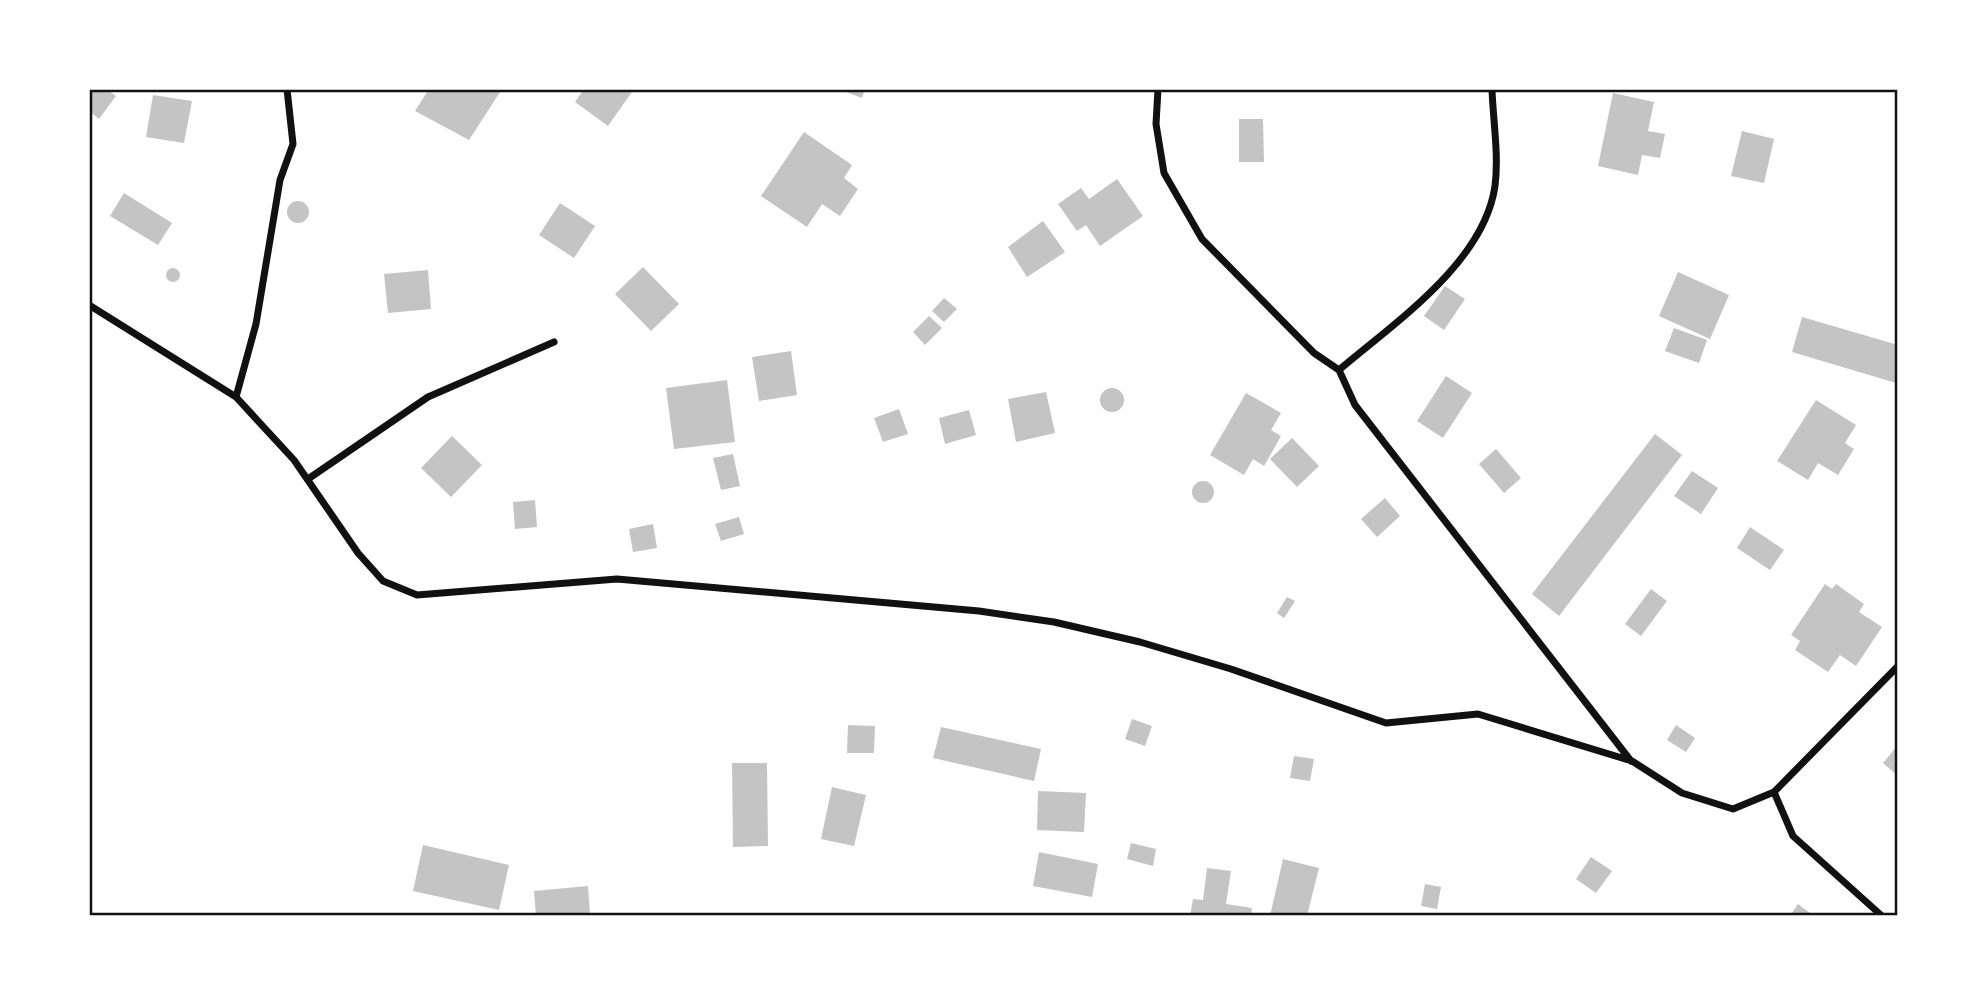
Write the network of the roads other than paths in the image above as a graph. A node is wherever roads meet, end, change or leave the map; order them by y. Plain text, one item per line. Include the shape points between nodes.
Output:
1 (288, 89) edge
2 (1158, 89) edge
3 (1492, 89) edge
4 (89, 304) edge
5 (554, 342) dead end
6 (1339, 370) junction
7 (236, 397) junction
8 (308, 479) junction
9 (1898, 666) edge
10 (1632, 761) junction
11 (1774, 792) junction
12 (1882, 916) edge

1 - 7 street via 293,144 280,180 256,324
2 - 6 street via 1156,124 1164,173 1202,239 1314,354
3 - 6 street via 1495,186 1472,241 1445,279
4 - 7 street
5 - 8 street via 428,397
6 - 10 street via 1355,405
7 - 8 street
8 - 10 street via 358,553 383,581 417,595 617,579 979,611 1140,642 1386,723 1478,714
9 - 11 street
10 - 11 street via 1682,793 1733,809
11 - 12 street via 1793,836

